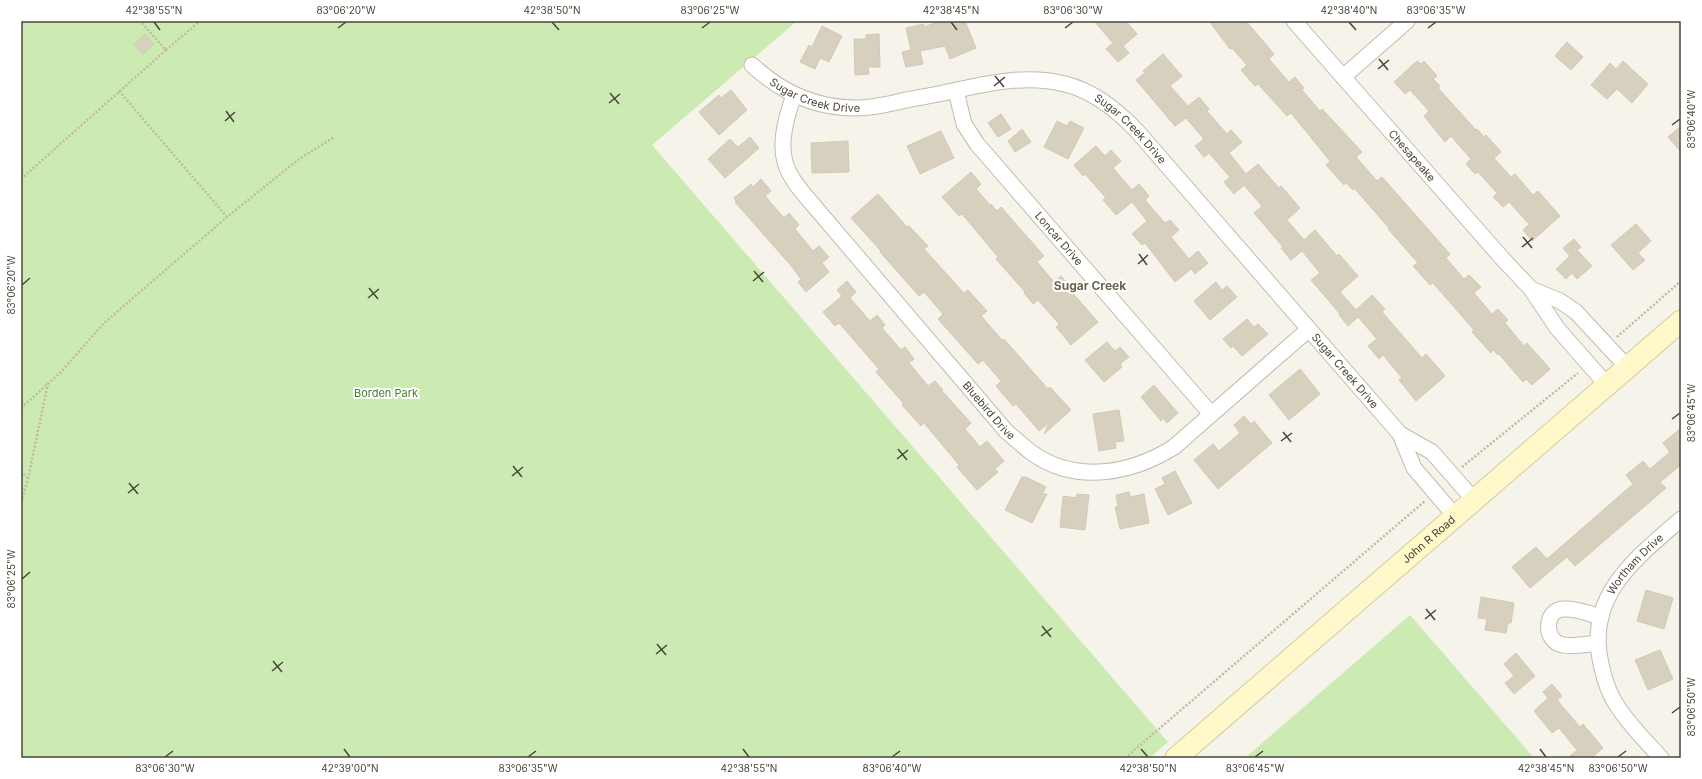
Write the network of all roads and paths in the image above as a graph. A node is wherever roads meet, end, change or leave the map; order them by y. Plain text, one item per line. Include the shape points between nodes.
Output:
1 (140, 21) edge
2 (200, 21) edge
3 (1294, 21) edge
4 (1407, 21) edge
5 (166, 50) junction
6 (752, 65) dead end
7 (1343, 77) junction
8 (119, 90) junction
9 (956, 91) junction
10 (794, 95) junction
11 (334, 137) dead end
12 (21, 178) edge
13 (227, 216) junction
14 (1681, 281) edge
15 (1531, 289) junction
16 (1681, 321) edge
17 (1309, 329) junction
18 (1608, 347) junction
19 (1589, 364) junction
20 (1627, 367) junction
21 (48, 383) junction
22 (1607, 385) junction
23 (21, 408) edge
24 (1211, 414) junction
25 (1400, 434) junction
26 (21, 471) edge
27 (1454, 476) junction
28 (28, 479) junction
29 (1435, 492) junction
30 (1474, 500) junction
31 (21, 502) edge
32 (1455, 516) junction
33 (1681, 519) edge
34 (1601, 617) junction
35 (1597, 643) junction
36 (1125, 758) edge
37 (1176, 758) edge
38 (1661, 758) edge

1 - 5 path
2 - 5 path
3 - 7 street, Chesapeake
4 - 7 street
5 - 8 path
6 - 10 street, Sugar Creek Drive
7 - 15 street, Chesapeake
8 - 12 path
8 - 13 path
9 - 10 street, Sugar Creek Drive via 856,108 822,104
9 - 17 street, Sugar Creek Drive via 1002,81 1045,80 1080,89 1112,107 1138,131
9 - 24 street, Loncar Drive via 964,124 977,144
10 - 24 street, Bluebird Drive via 788,113 784,145 785,162 794,180 1001,425 1029,450 1049,462 1070,469 1096,472 1124,470 1158,457
11 - 13 path via 298,160
13 - 21 path via 104,323
14 - 18 path via 1621,332
15 - 18 street, Chesapeake via 1560,300 1576,312
15 - 19 street, Chesapeake via 1557,328
16 - 20 main road, John R Road
17 - 24 street, Bluebird Drive
17 - 25 street, Sugar Creek Drive
18 - 20 street, Chesapeake
19 - 22 street, Chesapeake
19 - 27 path via 1467,462
20 - 22 main road, John R Road
21 - 23 path
21 - 28 path
22 - 30 main road, John R Road
25 - 27 street, Sugar Creek Drive via 1432,452
25 - 29 street, Sugar Creek Drive via 1414,468
26 - 28 path
27 - 30 street, Sugar Creek Drive
28 - 31 path
29 - 32 street, Sugar Creek Drive
29 - 36 path
30 - 32 main road, John R Road
32 - 37 main road, John R Road
33 - 34 street, Wortham Drive via 1620,576 1608,597
34 - 35 street, Wortham Drive
34 - 35 street via 1565,608 1549,619 1549,634 1555,642 1563,645
35 - 38 street, Wortham Drive via 1603,674 1616,704

